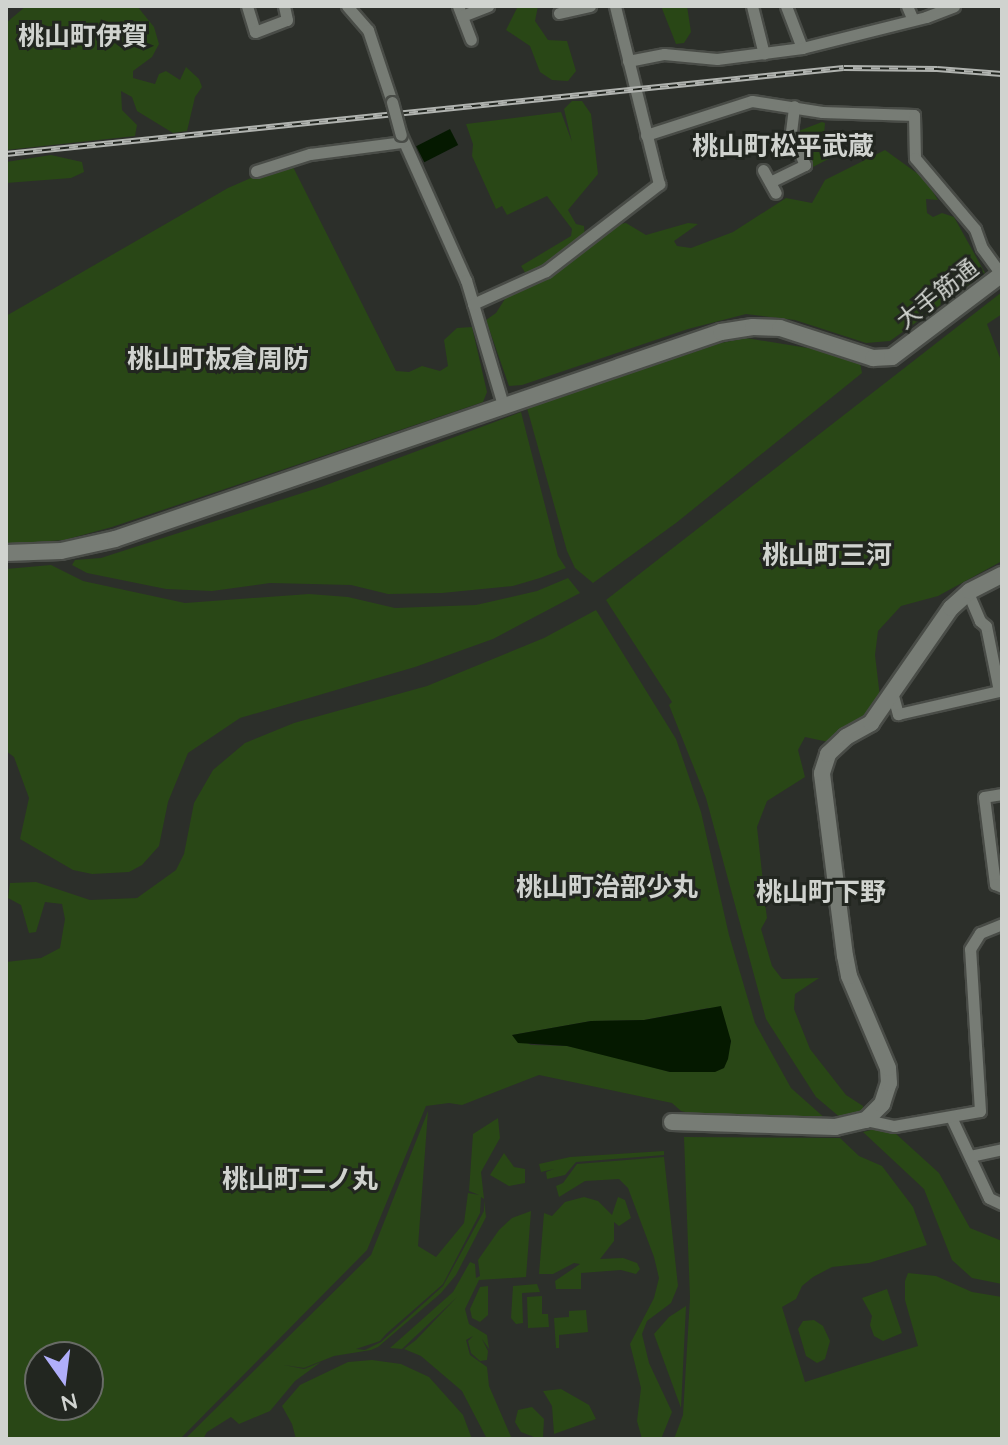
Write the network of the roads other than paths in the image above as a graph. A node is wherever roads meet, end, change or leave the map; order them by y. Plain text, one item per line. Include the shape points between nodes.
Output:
1 (247, 6) edge
2 (284, 6) edge
3 (347, 6) edge
4 (488, 6) edge
5 (590, 6) edge
6 (615, 6) edge
7 (752, 6) edge
8 (786, 6) edge
9 (907, 6) edge
10 (954, 6) edge
11 (460, 11) edge
12 (559, 13) dead end
13 (913, 20) junction
14 (471, 40) dead end
15 (802, 48) junction
16 (764, 54) junction
17 (628, 61) junction
18 (794, 106) junction
19 (646, 135) junction
20 (402, 138) junction
21 (763, 170) dead end
22 (256, 171) dead end
23 (1002, 275) edge
24 (473, 304) junction
25 (503, 405) junction
26 (6, 553) edge
27 (1002, 575) edge
28 (968, 593) junction
29 (1001, 690) edge
30 (892, 692) junction
31 (1002, 794) edge
32 (1002, 887) edge
33 (1002, 924) edge
34 (951, 1117) junction
35 (866, 1120) junction
36 (672, 1122) dead end
37 (1002, 1149) edge
38 (970, 1156) junction
39 (1002, 1204) edge

1 - 2 street via 255,32 287,20
3 - 20 street, bridge via 371,37
4 - 11 street
5 - 12 street
6 - 17 street
7 - 16 street
8 - 15 street
9 - 13 street
10 - 13 street
11 - 14 street
13 - 15 street
15 - 16 street
16 - 17 street via 717,59 664,54
17 - 19 street
18 - 19 street via 752,101
18 - 21 street via 791,132 805,165 773,187
18 - 23 street via 914,115 915,158 975,229
19 - 24 street via 659,184 546,271
20 - 22 street via 310,154
20 - 24 street
23 - 25 street, 大手筋通 via 902,352 877,358 804,333 741,328
24 - 25 street
25 - 26 street via 115,539 61,551
27 - 28 street
28 - 29 street via 986,626
28 - 30 street via 951,608
29 - 30 street via 898,714
30 - 35 street via 871,723 828,754 822,773 849,976 889,1075 886,1098
31 - 32 street via 984,797 995,884
33 - 34 street via 980,933 968,965 980,1111
34 - 35 street via 894,1126
34 - 38 street
35 - 36 street via 818,1128
37 - 38 street
38 - 39 street via 989,1198

